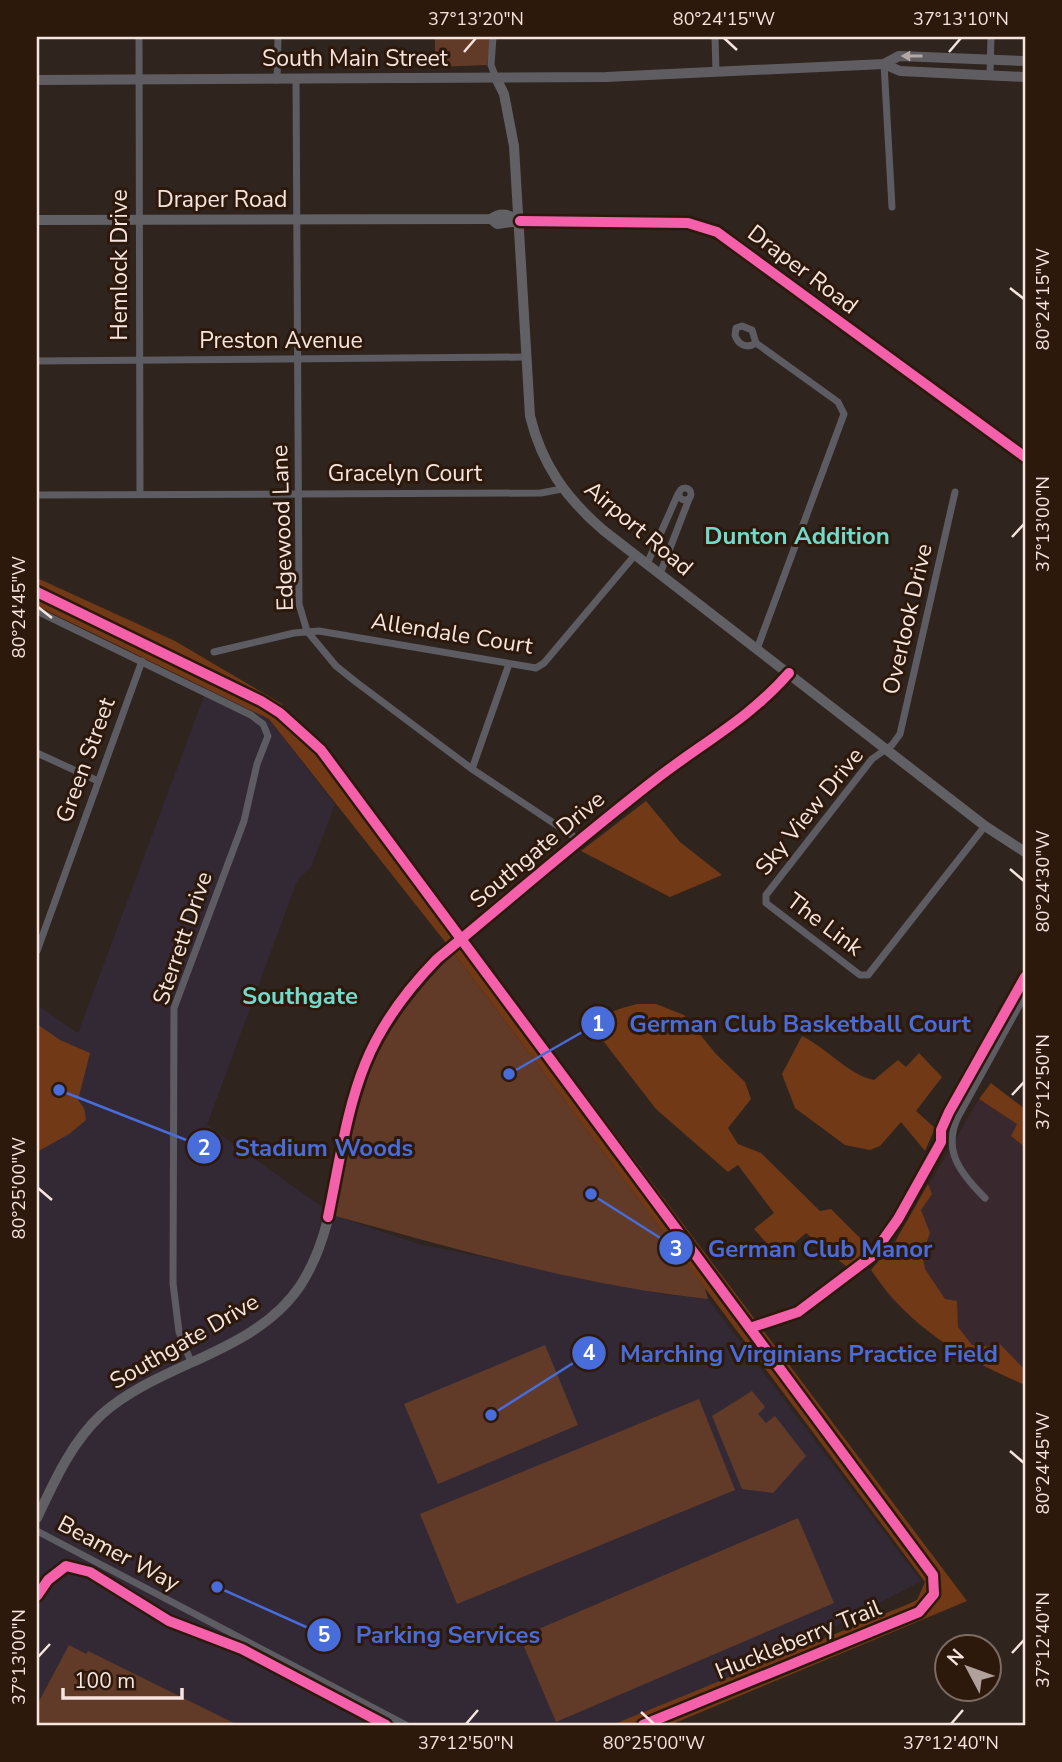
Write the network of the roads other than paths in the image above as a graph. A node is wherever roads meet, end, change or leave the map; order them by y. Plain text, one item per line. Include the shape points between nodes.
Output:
1 (139, 37) edge
2 (278, 37) edge
3 (493, 37) edge
4 (715, 37) edge
5 (990, 37) edge
6 (990, 59) junction
7 (1025, 61) edge
8 (884, 64) junction
9 (716, 72) junction
10 (990, 74) junction
11 (1025, 77) edge
12 (496, 78) junction
13 (277, 79) junction
14 (296, 79) junction
15 (37, 80) edge
16 (138, 80) junction
17 (892, 206) dead end
18 (138, 219) junction
19 (37, 220) edge
20 (298, 220) junction
21 (520, 221) junction
22 (756, 344) dead end
23 (525, 357) junction
24 (298, 359) junction
25 (138, 360) junction
26 (37, 361) edge
27 (1025, 457) edge
28 (562, 489) junction
29 (299, 492) junction
30 (956, 492) dead end
31 (140, 494) junction
32 (37, 495) edge
33 (635, 555) junction
34 (647, 564) junction
35 (660, 574) junction
36 (37, 611) edge
37 (307, 631) junction
38 (757, 649) junction
39 (214, 652) dead end
40 (142, 662) junction
41 (509, 664) junction
42 (789, 673) junction
43 (886, 749) junction
44 (37, 753) edge
45 (472, 769) junction
46 (98, 781) junction
47 (985, 826) junction
48 (579, 840) junction
49 (1025, 852) edge
50 (765, 899) joint
51 (37, 951) edge
52 (1025, 995) edge
53 (985, 1198) dead end
54 (191, 1362) junction
55 (37, 1518) edge
56 (37, 1531) edge
57 (405, 1725) edge

1 - 16 street, Hemlock Drive
2 - 13 street
3 - 12 street via 491,65
4 - 9 street
5 - 6 street
6 - 7 main road, South Main Street
6 -> 8 main road, South Main Street via 899,57
6 - 10 street
8 - 9 main road, South Main Street
8 - 10 main road, South Main Street via 900,71
8 - 17 street
9 - 12 main road, South Main Street
10 - 11 main road, South Main Street
12 - 14 main road, South Main Street
12 - 21 street, Airport Road via 504,94 514,146
13 - 14 main road, South Main Street
13 - 16 main road, South Main Street
14 - 20 street, Edgewood Lane
15 - 16 main road, South Main Street
16 - 18 street, Hemlock Drive
18 - 19 street, Draper Road
18 - 20 street, Draper Road
18 - 25 street, Hemlock Drive
20 - 21 street, Draper Road via 491,219 510,214
20 - 24 street, Edgewood Lane
21 - 23 street, Airport Road
21 - 27 street, Draper Road via 688,223 717,232
22 - 38 street via 841,404 844,414
23 - 24 street, Preston Avenue
23 - 28 street, Airport Road via 533,428
24 - 25 street, Preston Avenue
24 - 29 street, Edgewood Lane
25 - 26 street, Preston Avenue
25 - 31 street, Hemlock Drive
28 - 29 street, Gracelyn Court via 541,493
28 - 33 street, Airport Road
29 - 31 street, Gracelyn Court
29 - 37 street, Edgewood Lane via 299,604
30 - 43 street, Overlook Drive via 900,734
31 - 32 street, Gracelyn Court
33 - 34 street, Airport Road
33 - 41 street, Allendale Court via 540,666 530,669
34 - 35 street, Airport Road
34 - 35 street via 680,490 687,488 691,494
35 - 38 street, Airport Road
36 - 40 street
37 - 39 street, Allendale Court
37 - 41 street, Allendale Court
37 - 45 street, Edgewood Lane via 336,666
38 - 42 street, Airport Road
40 - 46 street, Green Street
40 - 54 street, Sterrett Drive via 251,715 263,724 268,736 243,821 174,1007 173,1283 182,1342
41 - 45 street
42 - 43 street, Airport Road
42 - 48 street, Southgate Drive via 751,713
43 - 47 street, Airport Road
43 - 50 street, Sky View Drive via 872,759
44 - 46 street
45 - 48 street, Edgewood Lane
46 - 51 street, Green Street
47 - 49 street, Airport Road
47 - 50 street, The Link via 865,976
48 - 54 street, Southgate Drive via 437,959 389,1017 368,1052 355,1087 328,1217 310,1269 286,1303 250,1332
52 - 53 street via 952,1134 958,1167
54 - 55 street, Southgate Drive via 136,1390 100,1416 71,1453
56 - 57 street, Beamer Way

